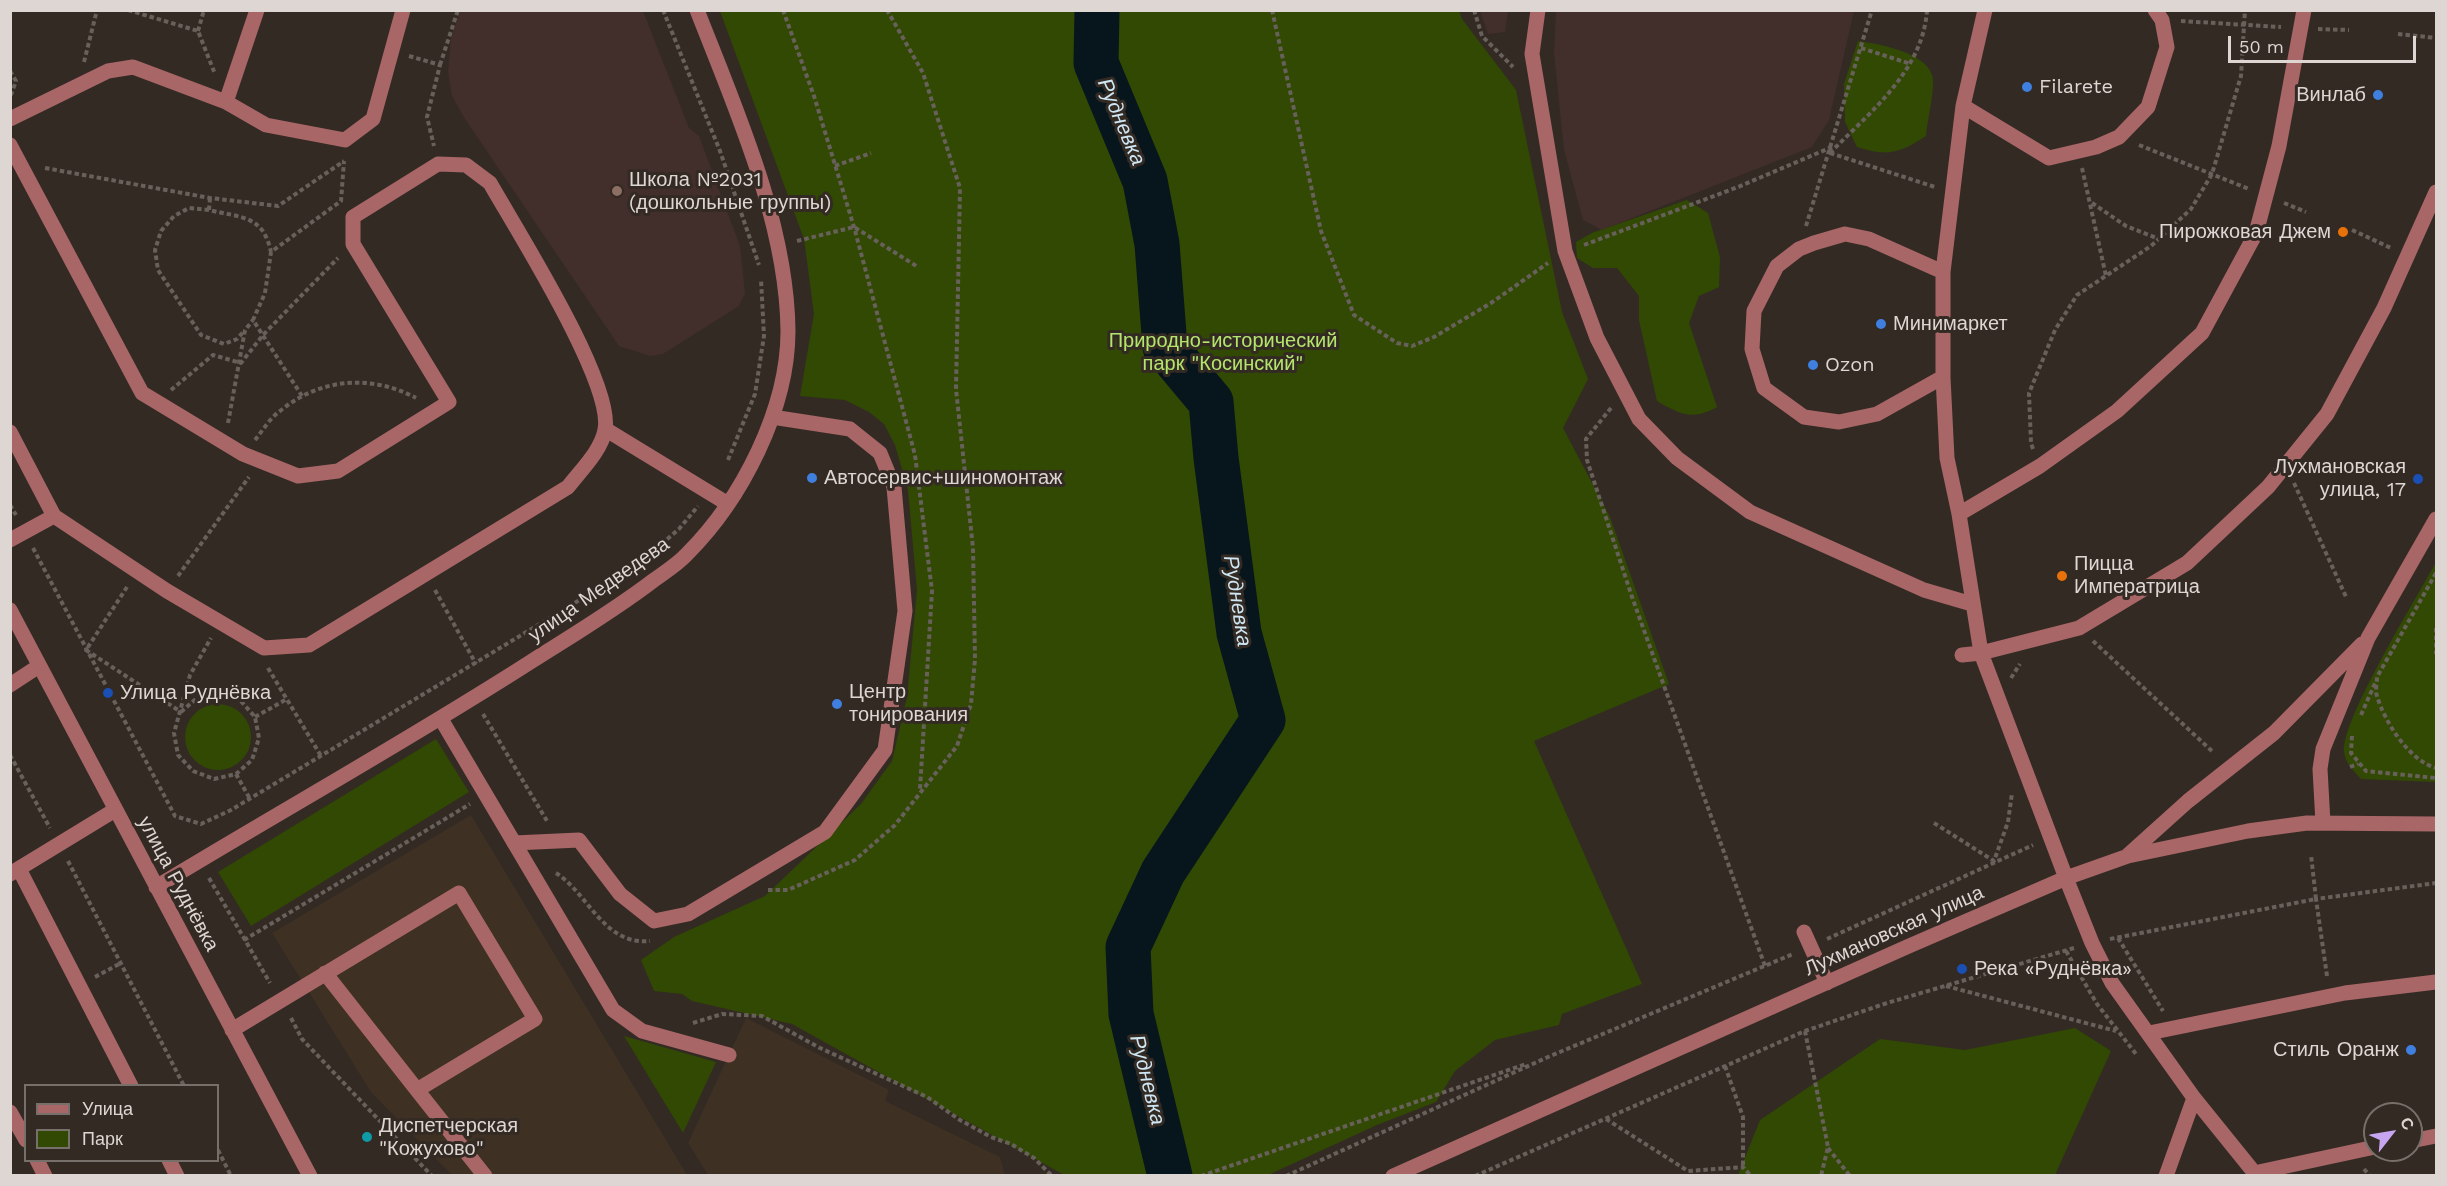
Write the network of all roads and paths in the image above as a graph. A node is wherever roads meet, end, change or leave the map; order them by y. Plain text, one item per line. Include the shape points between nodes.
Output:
1 (97, 10) edge
2 (128, 10) edge
3 (204, 10) edge
4 (257, 10) edge
5 (404, 10) edge
6 (458, 10) edge
7 (663, 10) edge
8 (697, 10) edge
9 (783, 10) edge
10 (887, 10) edge
11 (1272, 10) edge
12 (1474, 10) edge
13 (1538, 10) edge
14 (1872, 10) edge
15 (1927, 10) edge
16 (1985, 10) edge
17 (2245, 10) edge
18 (2304, 10) edge
19 (2158, 15) edge
20 (2244, 24) junction
21 (2301, 28) junction
22 (2349, 30) dead end
23 (198, 31) junction
24 (2398, 34) dead end
25 (2436, 38) edge
26 (414, 45) dead end
27 (1860, 48) junction
28 (392, 51) junction
29 (411, 56) junction
30 (1911, 64) junction
31 (441, 65) junction
32 (408, 67) dead end
33 (1516, 70) dead end
34 (10, 71) edge
35 (78, 86) junction
36 (10, 96) edge
37 (226, 102) junction
38 (1963, 106) junction
39 (10, 119) edge
40 (2119, 137) junction
41 (10, 145) edge
42 (1832, 147) junction
43 (2076, 150) junction
44 (871, 153) dead end
45 (1830, 153) junction
46 (354, 154) dead end
47 (344, 160) junction
48 (438, 164) junction
49 (22, 166) junction
50 (836, 166) junction
51 (2212, 174) junction
52 (1953, 192) junction
53 (2436, 192) edge
54 (2266, 195) junction
55 (210, 198) junction
56 (2091, 203) junction
57 (209, 210) junction
58 (2306, 212) dead end
59 (854, 227) junction
60 (2352, 230) dead end
61 (795, 233) dead end
62 (2371, 238) dead end
63 (2159, 239) junction
64 (797, 241) junction
65 (352, 244) junction
66 (779, 245) junction
67 (1798, 249) junction
68 (1565, 251) junction
69 (271, 252) junction
70 (798, 252) dead end
71 (918, 267) dead end
72 (1944, 272) junction
73 (2106, 276) junction
74 (253, 320) junction
75 (246, 330) junction
76 (263, 335) junction
77 (241, 363) junction
78 (1943, 377) junction
79 (1622, 390) junction
80 (302, 396) junction
81 (156, 401) junction
82 (437, 409) junction
83 (772, 417) junction
84 (605, 429) junction
85 (10, 432) edge
86 (224, 442) junction
87 (243, 454) junction
88 (260, 462) junction
89 (2040, 466) junction
90 (2285, 466) junction
91 (710, 492) junction
92 (10, 504) edge
93 (728, 504) junction
94 (1959, 514) junction
95 (54, 516) junction
96 (2436, 519) edge
97 (25, 533) junction
98 (10, 540) edge
99 (137, 571) junction
100 (426, 573) junction
101 (2436, 573) edge
102 (167, 591) junction
103 (2347, 599) dead end
104 (1972, 604) junction
105 (10, 610) edge
106 (220, 622) junction
107 (2079, 628) junction
108 (2436, 628) edge
109 (2368, 638) junction
110 (252, 641) junction
111 (86, 650) junction
112 (1981, 653) junction
113 (2436, 654) edge
114 (1962, 655) dead end
115 (476, 664) junction
116 (39, 666) junction
117 (2378, 677) junction
118 (10, 685) edge
119 (287, 699) junction
120 (478, 706) dead end
121 (181, 712) junction
122 (255, 717) junction
123 (2360, 717) dead end
124 (441, 719) junction
125 (2355, 728) dead end
126 (2213, 752) dead end
127 (321, 756) junction
128 (2358, 764) junction
129 (2350, 766) dead end
130 (2436, 768) edge
131 (236, 774) junction
132 (2436, 778) edge
133 (2013, 788) dead end
134 (920, 790) junction
135 (486, 794) junction
136 (250, 799) junction
137 (115, 810) junction
138 (1934, 823) dead end
139 (2323, 823) junction
140 (2436, 824) edge
141 (559, 841) junction
142 (514, 843) junction
143 (2311, 855) dead end
144 (2128, 856) junction
145 (204, 869) dead end
146 (15, 872) edge
147 (2066, 878) junction
148 (743, 882) junction
149 (2436, 883) edge
150 (156, 887) junction
151 (2316, 899) junction
152 (1804, 932) dead end
153 (2118, 938) junction
154 (244, 940) junction
155 (2092, 943) junction
156 (1765, 966) dead end
157 (325, 973) junction
158 (91, 978) dead end
159 (2436, 982) edge
160 (1827, 983) junction
161 (1946, 986) junction
162 (2330, 996) junction
163 (280, 1000) junction
164 (682, 1027) dead end
165 (2173, 1028) junction
166 (231, 1030) junction
167 (1805, 1031) junction
168 (2117, 1031) dead end
169 (2149, 1033) junction
170 (729, 1055) dead end
171 (1725, 1066) junction
172 (130, 1084) edge
173 (183, 1084) edge
174 (417, 1090) junction
175 (2194, 1098) junction
176 (10, 1112) edge
177 (1606, 1119) junction
178 (24, 1136) edge
179 (1828, 1147) junction
180 (2363, 1151) edge
181 (219, 1152) edge
182 (38, 1162) edge
183 (170, 1162) edge
184 (1743, 1167) junction
185 (2256, 1174) edge
186 (45, 1176) edge
187 (177, 1176) edge
188 (231, 1176) edge
189 (310, 1176) edge
190 (432, 1176) edge
191 (485, 1176) edge
192 (1052, 1176) edge
193 (1201, 1176) edge
194 (1286, 1176) edge
195 (1393, 1176) edge
196 (1475, 1176) edge
197 (1751, 1176) edge
198 (1821, 1176) edge
199 (1850, 1176) edge
200 (2166, 1176) edge

1 - 35 path
2 - 23 path
3 - 23 path
4 - 37 street
5 - 28 street
6 - 31 path
7 - 91 path via 720,151 761,270 764,336 755,394 725,469
8 - 66 street, улица Медведева via 726,84
9 - 50 path
10 - 134 path via 923,73 960,188 956,389 973,548 975,659 971,704 957,746
11 - 68 path via 1321,231 1354,315 1397,343 1413,345 1491,303
12 - 33 path via 1482,36
13 - 68 street via 1532,54
14 - 27 path
15 - 30 path via 1926,28
16 - 38 street
17 - 20 path
18 - 21 street
19 - 20 path
19 - 40 street via 2167,47 2148,106
20 - 21 path
20 - 51 path via 2241,76
21 - 22 path
21 - 54 street
23 - 37 path
24 - 25 path
26 - 29 path
27 - 30 path
27 - 42 path
28 - 29 path
28 - 37 street via 373,119 345,141 266,125
29 - 31 path
29 - 32 path
30 - 45 path via 1885,99
31 - 48 path via 427,117
34 - 36 path via 16,81
35 - 37 street via 108,71 133,67
35 - 39 street
38 - 43 street via 2049,158
38 - 52 street
40 - 43 street
40 - 51 path
41 - 49 street
42 - 45 path
42 - 68 path via 1738,187
43 - 56 path
44 - 50 path
45 - 52 path
45 - 67 path
46 - 47 path
47 - 55 path via 278,206
47 - 69 path via 341,201
48 - 65 street via 352,217
48 - 84 street via 466,165 490,183 590,361 602,401
49 - 55 path
49 - 81 street via 142,393
50 - 59 path
51 - 54 path
51 - 63 path via 2191,209
52 - 72 street
53 - 90 street via 2384,308 2327,414
54 - 58 path
54 - 89 street via 2256,232 2202,333 2117,411
55 - 57 path
56 - 63 path via 2126,226
56 - 73 path
57 - 69 path via 252,221 267,234
57 - 75 path via 189,208 174,216 161,231 155,250 158,270 201,335 224,344
59 - 64 path
59 - 71 path
59 - 134 path via 915,455 932,591
60 - 62 path
61 - 64 path
63 - 73 path
64 - 66 path
64 - 70 path
65 - 76 path
65 - 82 street via 448,402
66 - 83 street, улица Медведева via 788,333 784,376
67 - 72 street via 1845,234 1869,239
67 - 78 street via 1777,266 1754,311 1752,349 1764,388 1804,417 1839,422 1877,414
68 - 79 street via 1597,338
69 - 74 path via 265,293
72 - 78 street
73 - 89 path via 2077,295 2055,330 2029,393 2031,443
74 - 75 path
74 - 76 path
75 - 77 path
76 - 77 path
76 - 80 path
77 - 81 path via 213,356
77 - 86 path
78 - 94 street via 1947,458
79 - 104 street via 1639,419 1677,458 1750,512 1924,590
79 - 156 path via 1586,439 1587,460 1632,597
80 - 82 path via 339,382 374,384 404,392
80 - 87 path via 278,412
81 - 86 street
82 - 88 street via 338,471 298,476
83 - 93 street, улица Медведева
83 - 148 street via 850,429 880,453 894,487 905,611 885,750 825,832
84 - 91 street
84 - 100 street via 595,453 568,487
85 - 95 street
86 - 87 street
87 - 88 street
88 - 102 path
89 - 94 street
90 - 103 path via 2304,498
90 - 107 street via 2187,563
91 - 93 street
91 - 115 path via 679,529 636,566
92 - 97 path
93 - 124 street, улица Медведева via 687,555 634,595
94 - 104 street
95 - 97 street
95 - 99 street
96 - 109 street
97 - 98 street
97 - 111 path
99 - 102 street
99 - 111 path
100 - 110 street via 309,645 264,648
100 - 115 path
101 - 117 path
102 - 106 street
104 - 112 street
105 - 116 street, улица Руднёвка
106 - 110 street
106 - 121 path via 190,675
107 - 112 street
107 - 126 path
108 - 113 path
109 - 139 street via 2323,749
109 - 144 street via 2274,733 2188,801
110 - 119 path
111 - 121 path
111 - 136 path via 176,816 201,824
112 - 114 street
112 - 147 street
115 - 127 path
116 - 118 street
116 - 137 street, улица Руднёвка
117 - 123 path
117 - 130 path via 2376,694 2387,717 2410,752 2425,765
119 - 122 path
119 - 127 path
120 - 141 path
121 - 122 path via 197,698 219,693 240,700
121 - 131 path via 174,733 178,755 193,771 214,779
122 - 131 path via 259,738 252,760
124 - 135 street
124 - 150 street, улица Медведева
125 - 128 path via 2351,753
127 - 136 path
128 - 129 path
128 - 132 path via 2366,771
131 - 136 path
133 - 138 path via 2008,822 1994,861
134 - 148 path via 895,825 855,860 788,890 748,890
135 - 142 street
135 - 154 path
137 - 146 street
137 - 150 street, улица Руднёвка
139 - 140 street, Лухмановская улица
139 - 144 street, Лухмановская улица via 2248,831
141 - 142 street
141 - 148 street via 579,840 620,894 654,921 688,914
142 - 170 street via 613,1010 642,1031
143 - 151 path
144 - 147 street, Лухмановская улица
145 - 154 path
146 - 172 street
147 - 155 street
147 - 160 street, Лухмановская улица
149 - 151 path
150 - 166 street, улица Руднёвка
151 - 153 path
151 - 162 path
152 - 160 street
153 - 155 path
153 - 165 path
154 - 163 path
155 - 161 path
155 - 169 street via 2112,983
157 - 163 street
157 - 174 street
157 - 174 street via 459,893 535,1019
158 - 173 path via 121,963
159 - 162 street
160 - 195 street, Лухмановская улица
161 - 167 path
161 - 168 path
162 - 165 street
163 - 166 street
163 - 190 path via 302,1039
164 - 192 path via 722,1014 762,1016 927,1097 960,1120 1034,1158
165 - 169 street
166 - 189 street, улица Руднёвка
167 - 171 path
167 - 179 path
169 - 175 street
171 - 177 path
171 - 184 path via 1743,1118
174 - 191 street
175 - 185 street
175 - 200 street
176 - 178 street
177 - 184 path via 1688,1171
177 - 196 path
179 - 198 path
179 - 199 path
180 - 185 street
181 - 188 path
182 - 186 street
183 - 187 street
184 - 197 path
193 - 194 path via 1548,1057

